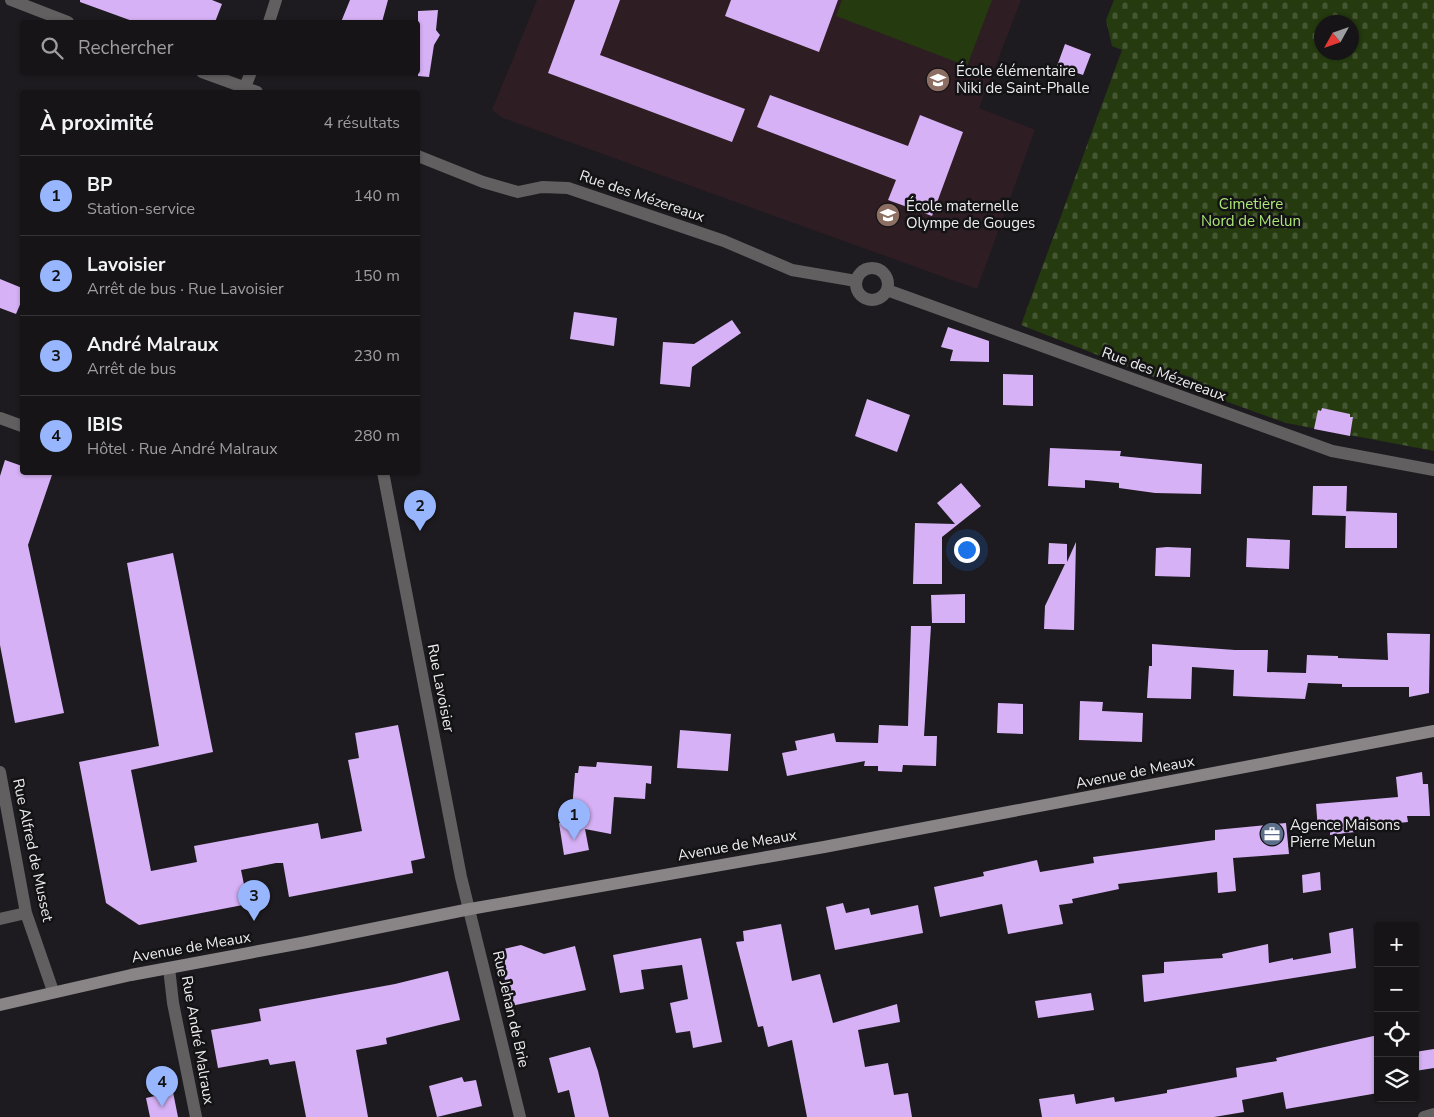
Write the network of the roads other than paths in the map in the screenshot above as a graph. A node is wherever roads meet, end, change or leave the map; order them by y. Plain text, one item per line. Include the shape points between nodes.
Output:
1 (11, 0) edge
2 (276, 0) edge
3 (63, 20) edge
4 (270, 20) edge
5 (209, 75) edge
6 (250, 75) edge
7 (244, 90) edge
8 (420, 157) edge
9 (856, 281) junction
10 (887, 290) junction
11 (0, 418) edge
12 (20, 425) edge
13 (1434, 470) edge
14 (383, 475) edge
15 (1434, 731) edge
16 (0, 772) edge
17 (470, 908) junction
18 (26, 913) junction
19 (0, 919) edge
20 (169, 968) junction
21 (49, 993) junction
22 (0, 1005) edge
23 (1434, 1114) edge
24 (196, 1117) edge
25 (520, 1117) edge
26 (1424, 1117) edge

1 - 3 street
2 - 4 street
5 - 7 street
6 - 7 street
8 - 9 street, Rue des Mézereaux via 518,192 542,187 568,188 724,241 792,270
9 - 10 street via 858,294 868,300 878,299
9 - 10 street via 860,272 876,268 888,278
10 - 13 street, Rue des Mézereaux via 1332,451
11 - 12 street
14 - 17 street, Rue Lavoisier via 461,877
15 - 17 main road, Avenue de Meaux via 834,845
16 - 18 street, Rue Alfred de Musset
17 - 20 main road, Avenue de Meaux
17 - 25 street, Rue Jehan de Brie
18 - 19 street
18 - 21 street, Rue Alfred de Musset
20 - 21 main road, Avenue de Meaux
20 - 24 street, Rue André Malraux
21 - 22 main road, Avenue de Meaux
23 - 26 street

